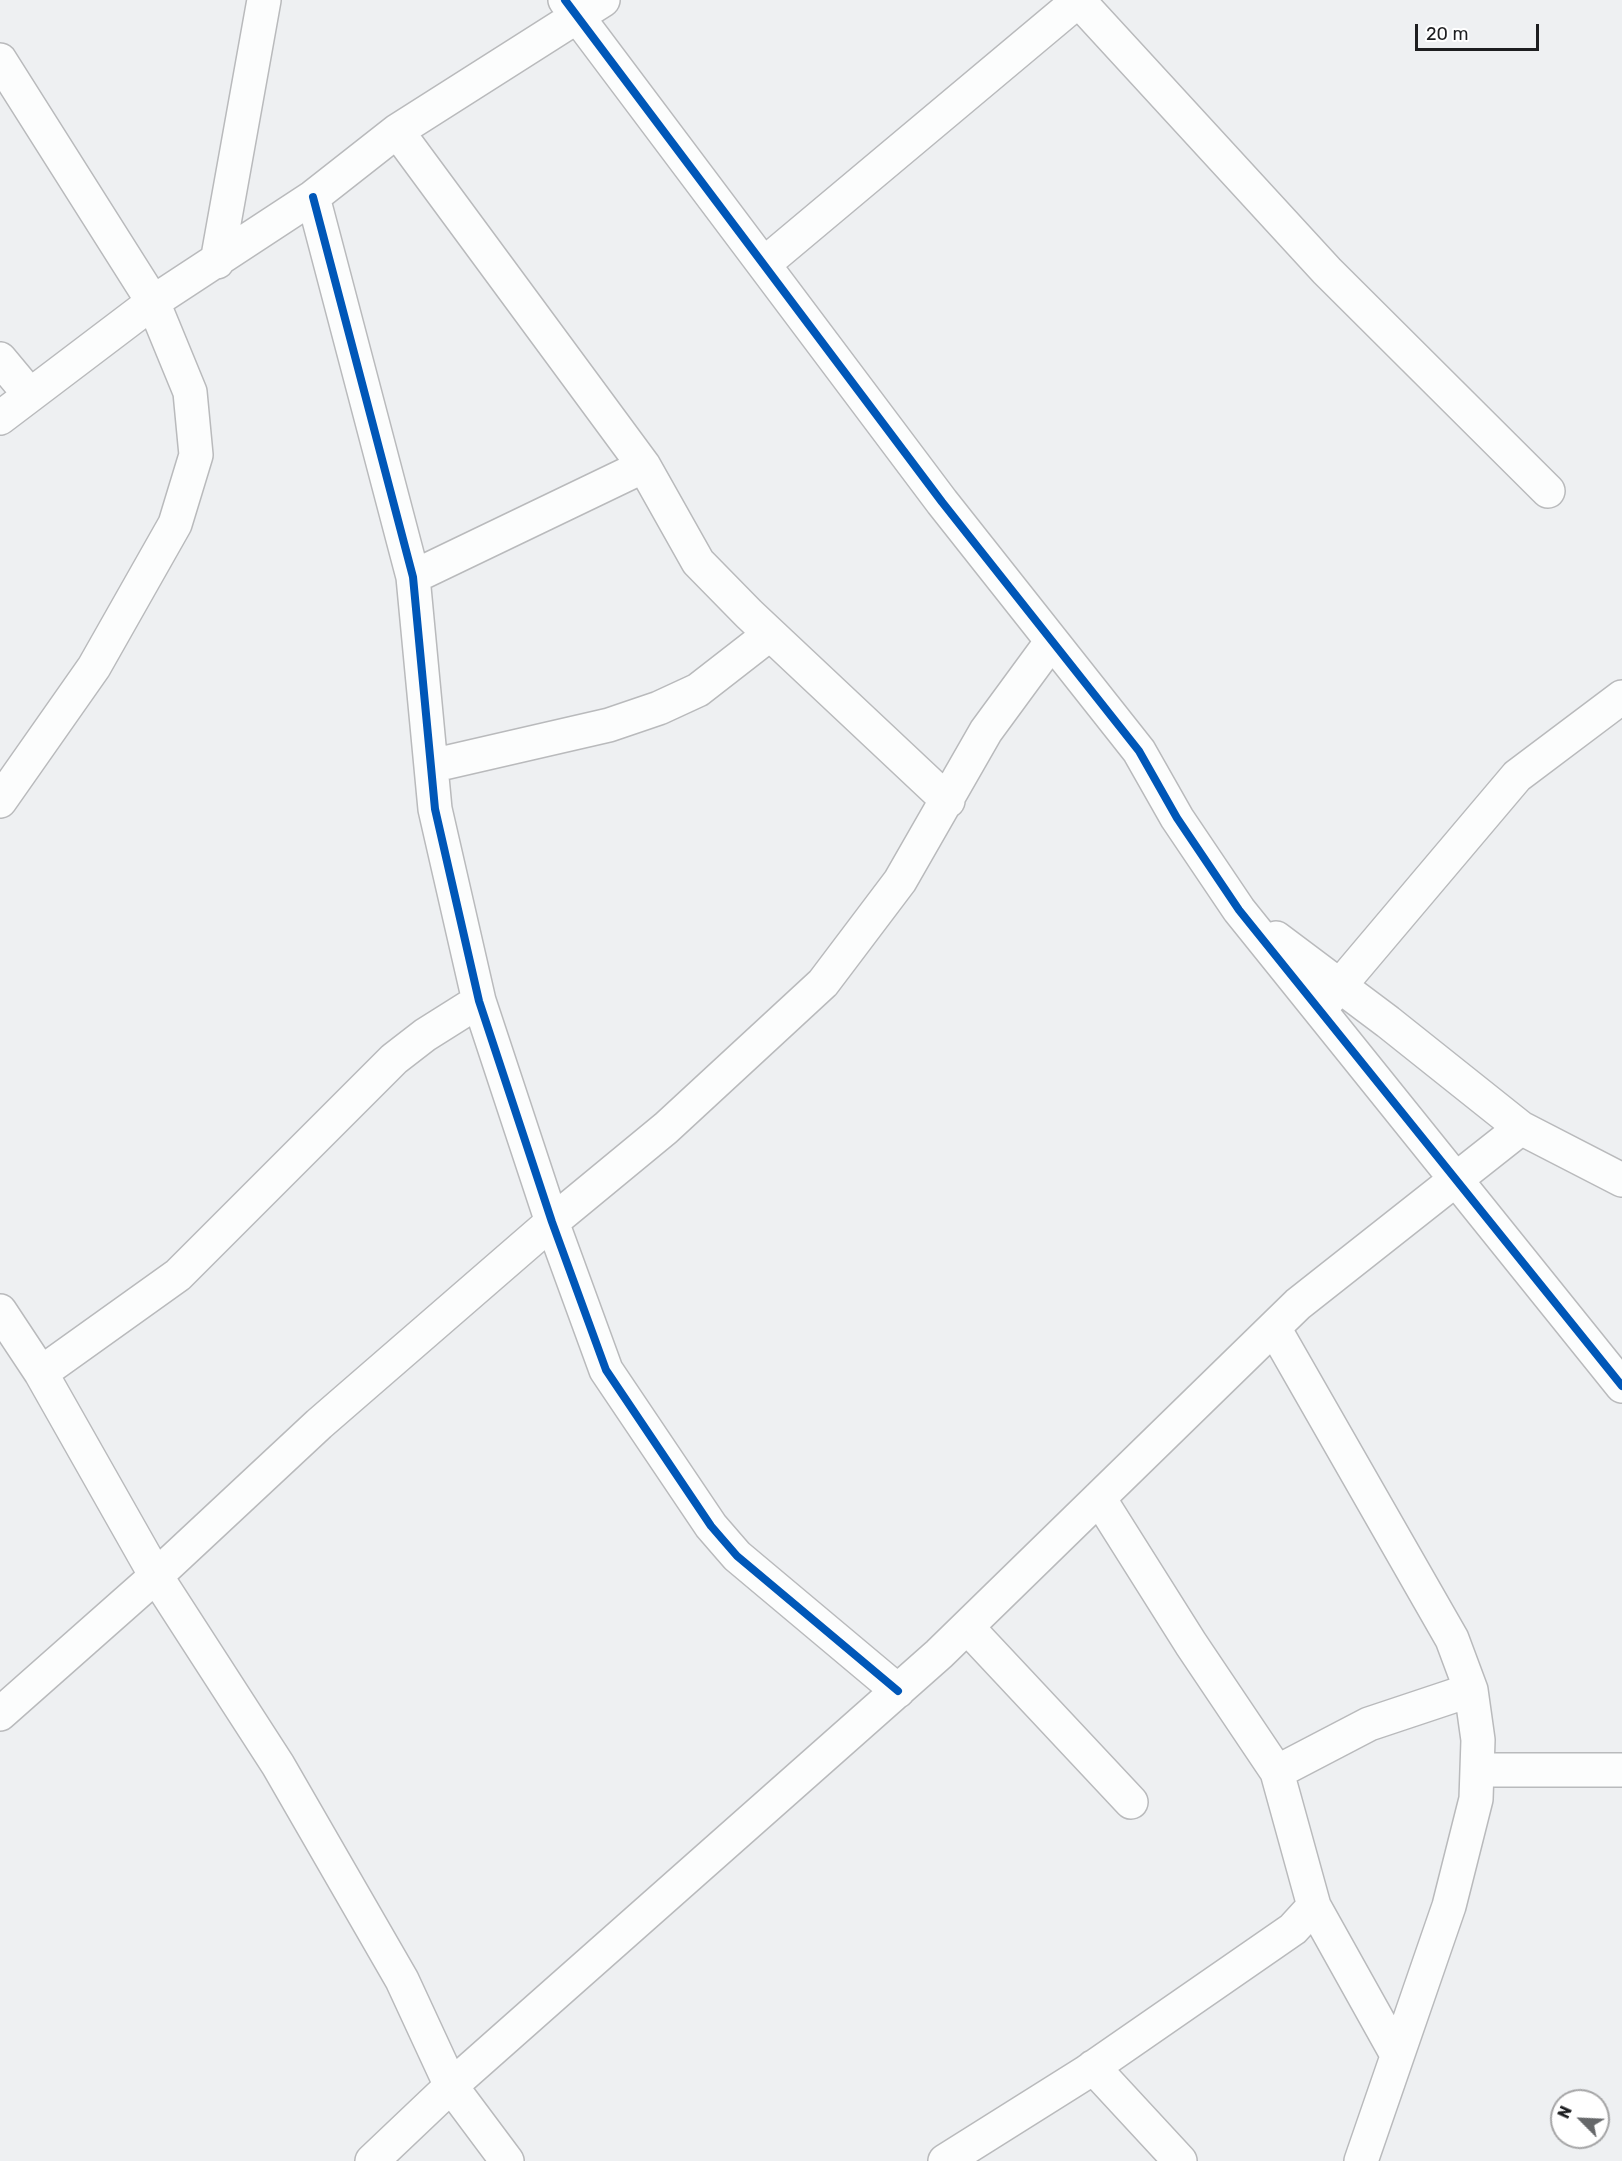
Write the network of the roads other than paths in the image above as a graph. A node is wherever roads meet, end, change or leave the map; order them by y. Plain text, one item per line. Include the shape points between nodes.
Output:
1 (264, 0) edge
2 (1079, 0) edge
3 (581, 5) edge
4 (0, 60) edge
5 (397, 131) junction
6 (313, 197) junction
7 (217, 262) junction
8 (764, 264) junction
9 (153, 302) junction
10 (0, 359) edge
11 (30, 395) junction
12 (0, 417) edge
13 (644, 466) junction
14 (1548, 491) dead end
15 (413, 577) junction
16 (770, 634) junction
17 (1052, 641) junction
18 (1622, 698) edge
19 (431, 766) junction
20 (0, 801) edge
21 (948, 801) junction
22 (1239, 910) junction
23 (1339, 984) junction
24 (479, 1001) junction
25 (1319, 1011) junction
26 (1521, 1128) junction
27 (1455, 1179) junction
28 (1622, 1180) edge
29 (552, 1222) junction
30 (0, 1311) edge
31 (1274, 1328) junction
32 (41, 1373) junction
33 (1622, 1386) edge
34 (1099, 1498) junction
35 (156, 1576) junction
36 (967, 1627) junction
37 (1471, 1690) junction
38 (898, 1691) junction
39 (0, 1714) edge
40 (1477, 1770) junction
41 (1622, 1770) edge
42 (1277, 1772) junction
43 (1131, 1802) dead end
44 (1314, 1906) junction
45 (1396, 2053) junction
46 (1093, 2067) junction
47 (451, 2086) junction
48 (372, 2161) edge
49 (507, 2161) edge
50 (945, 2161) edge
51 (1180, 2161) edge
52 (1361, 2161) edge

1 - 7 street
2 - 8 street
2 - 14 street via 1327,271
3 - 5 street
3 - 8 street
4 - 9 street
5 - 6 street
5 - 13 street
6 - 7 street
6 - 15 street
7 - 9 street
8 - 17 street via 942,502
9 - 11 street
9 - 20 street via 190,392 196,455 175,524 94,667
10 - 11 street
11 - 12 street
13 - 15 street
13 - 16 street via 698,562
15 - 19 street
16 - 19 street via 698,690 658,708 609,725
16 - 21 street
17 - 21 street via 986,731
17 - 22 street via 1139,751 1177,818
18 - 23 street via 1516,776
19 - 24 street via 435,809
21 - 29 street via 900,881 823,984 666,1128
22 - 23 street
22 - 25 street
23 - 25 street
23 - 26 street
24 - 29 street
24 - 32 street via 394,1059 178,1275
25 - 27 street
26 - 27 street
26 - 28 street
27 - 31 street via 1298,1304
27 - 33 street
29 - 35 street via 319,1424
29 - 38 street via 606,1370 711,1526 737,1556
30 - 32 street
31 - 34 street
31 - 37 street via 1452,1639
32 - 35 street
34 - 36 street
34 - 42 street
35 - 39 street
35 - 47 street via 278,1765 402,1980
36 - 38 street
36 - 43 street
37 - 40 street via 1478,1740
37 - 42 street via 1369,1724
38 - 47 street
40 - 41 street
40 - 45 street via 1476,1799 1449,1906
42 - 44 street
44 - 45 street
44 - 46 street via 1293,1929
45 - 52 street
46 - 50 street
46 - 51 street
47 - 48 street
47 - 49 street

